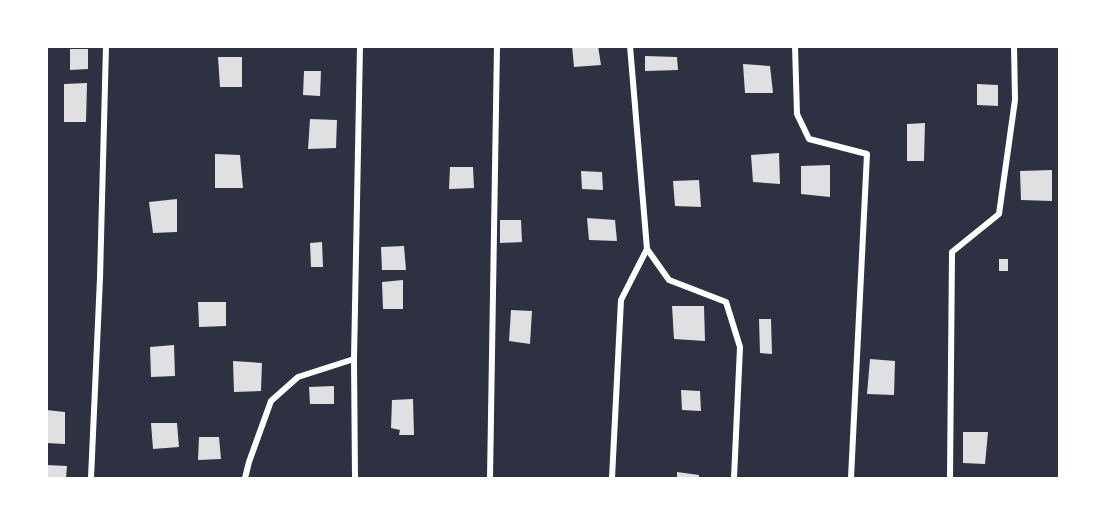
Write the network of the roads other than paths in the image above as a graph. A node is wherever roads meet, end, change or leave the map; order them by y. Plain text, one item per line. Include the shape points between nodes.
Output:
1 (106, 46) edge
2 (360, 46) edge
3 (497, 46) edge
4 (630, 46) edge
5 (795, 46) edge
6 (1014, 46) edge
7 (647, 249) junction
8 (354, 359) junction
9 (91, 478) edge
10 (245, 478) edge
11 (355, 478) edge
12 (490, 478) edge
13 (612, 478) edge
14 (734, 478) edge
15 (851, 478) edge
16 (950, 478) edge

1 - 9 street
2 - 8 street
3 - 12 street
4 - 7 street
5 - 15 street via 797,114 809,139 867,154
6 - 16 street via 1015,100 999,214 952,252
7 - 13 street via 621,300
7 - 14 street via 669,280 726,302 740,347
8 - 10 street via 297,377 271,401
8 - 11 street

